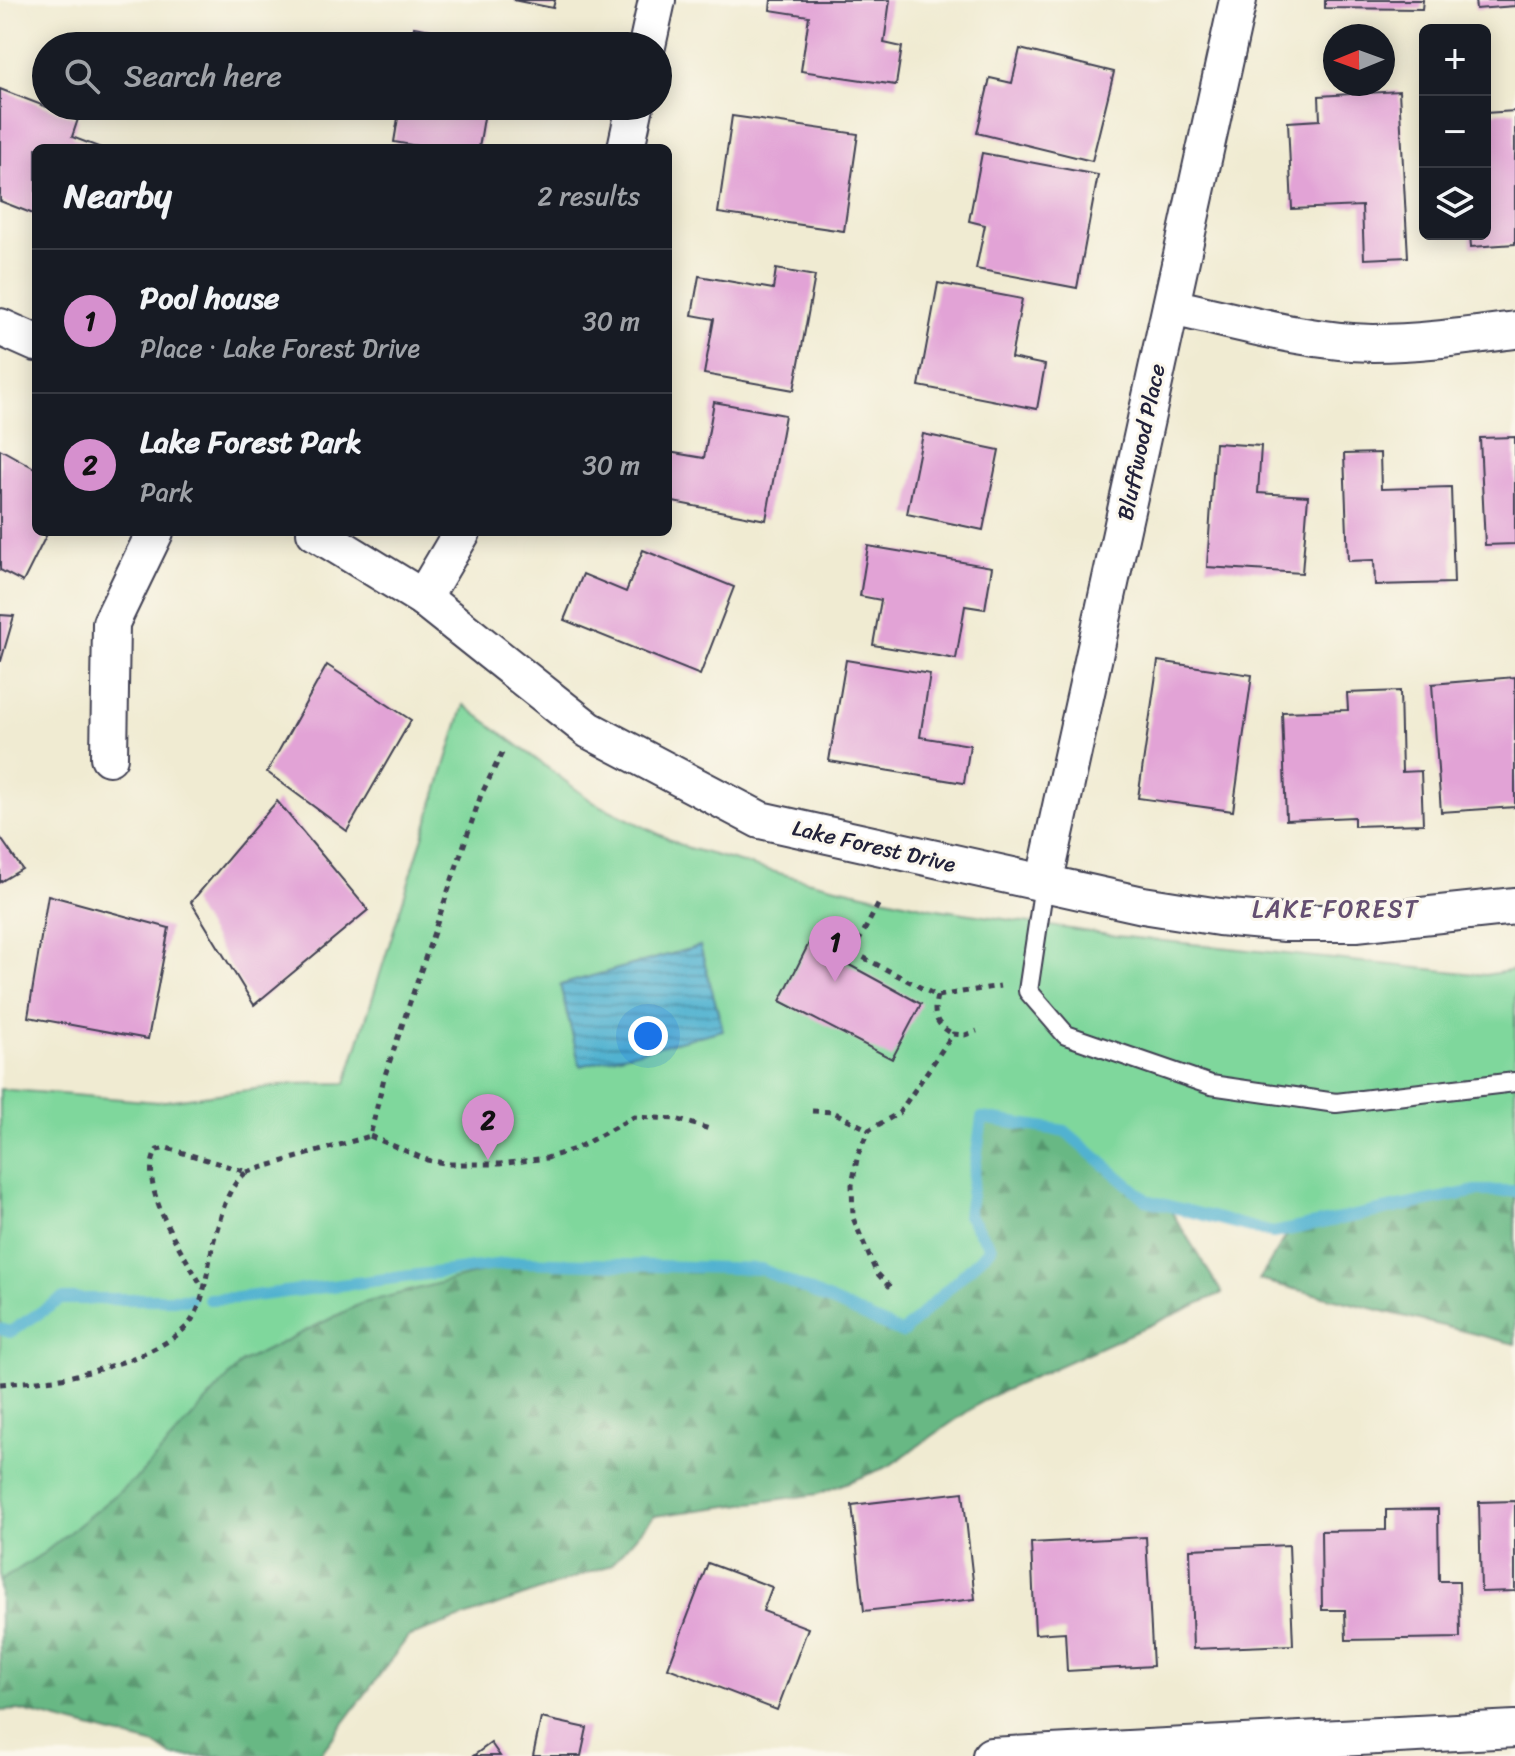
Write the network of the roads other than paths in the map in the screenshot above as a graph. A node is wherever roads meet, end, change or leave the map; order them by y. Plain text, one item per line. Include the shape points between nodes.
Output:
1 (657, 0) edge
2 (1238, 0) edge
3 (650, 32) edge
4 (632, 120) edge
5 (627, 144) edge
6 (1171, 307) junction
7 (0, 327) edge
8 (1515, 330) edge
9 (32, 341) edge
10 (153, 536) edge
11 (322, 536) edge
12 (460, 536) edge
13 (423, 598) junction
14 (109, 757) dead end
15 (1044, 884) junction
16 (1515, 906) edge
17 (1515, 1082) edge
18 (1515, 1729) edge
19 (991, 1756) edge

1 - 3 street
2 - 6 street, Bluffwood Place
4 - 5 street
6 - 8 street via 1313,337 1371,343
6 - 15 street, Bluffwood Place
7 - 9 street
10 - 14 street via 111,623
11 - 13 street, Lake Forest Drive
12 - 13 street
13 - 15 street, Lake Forest Drive via 589,730 760,820
15 - 16 street, Lake Forest Drive via 1143,905 1285,923 1356,923
15 - 17 lane via 1028,991 1066,1035 1211,1085 1336,1103
18 - 19 street

